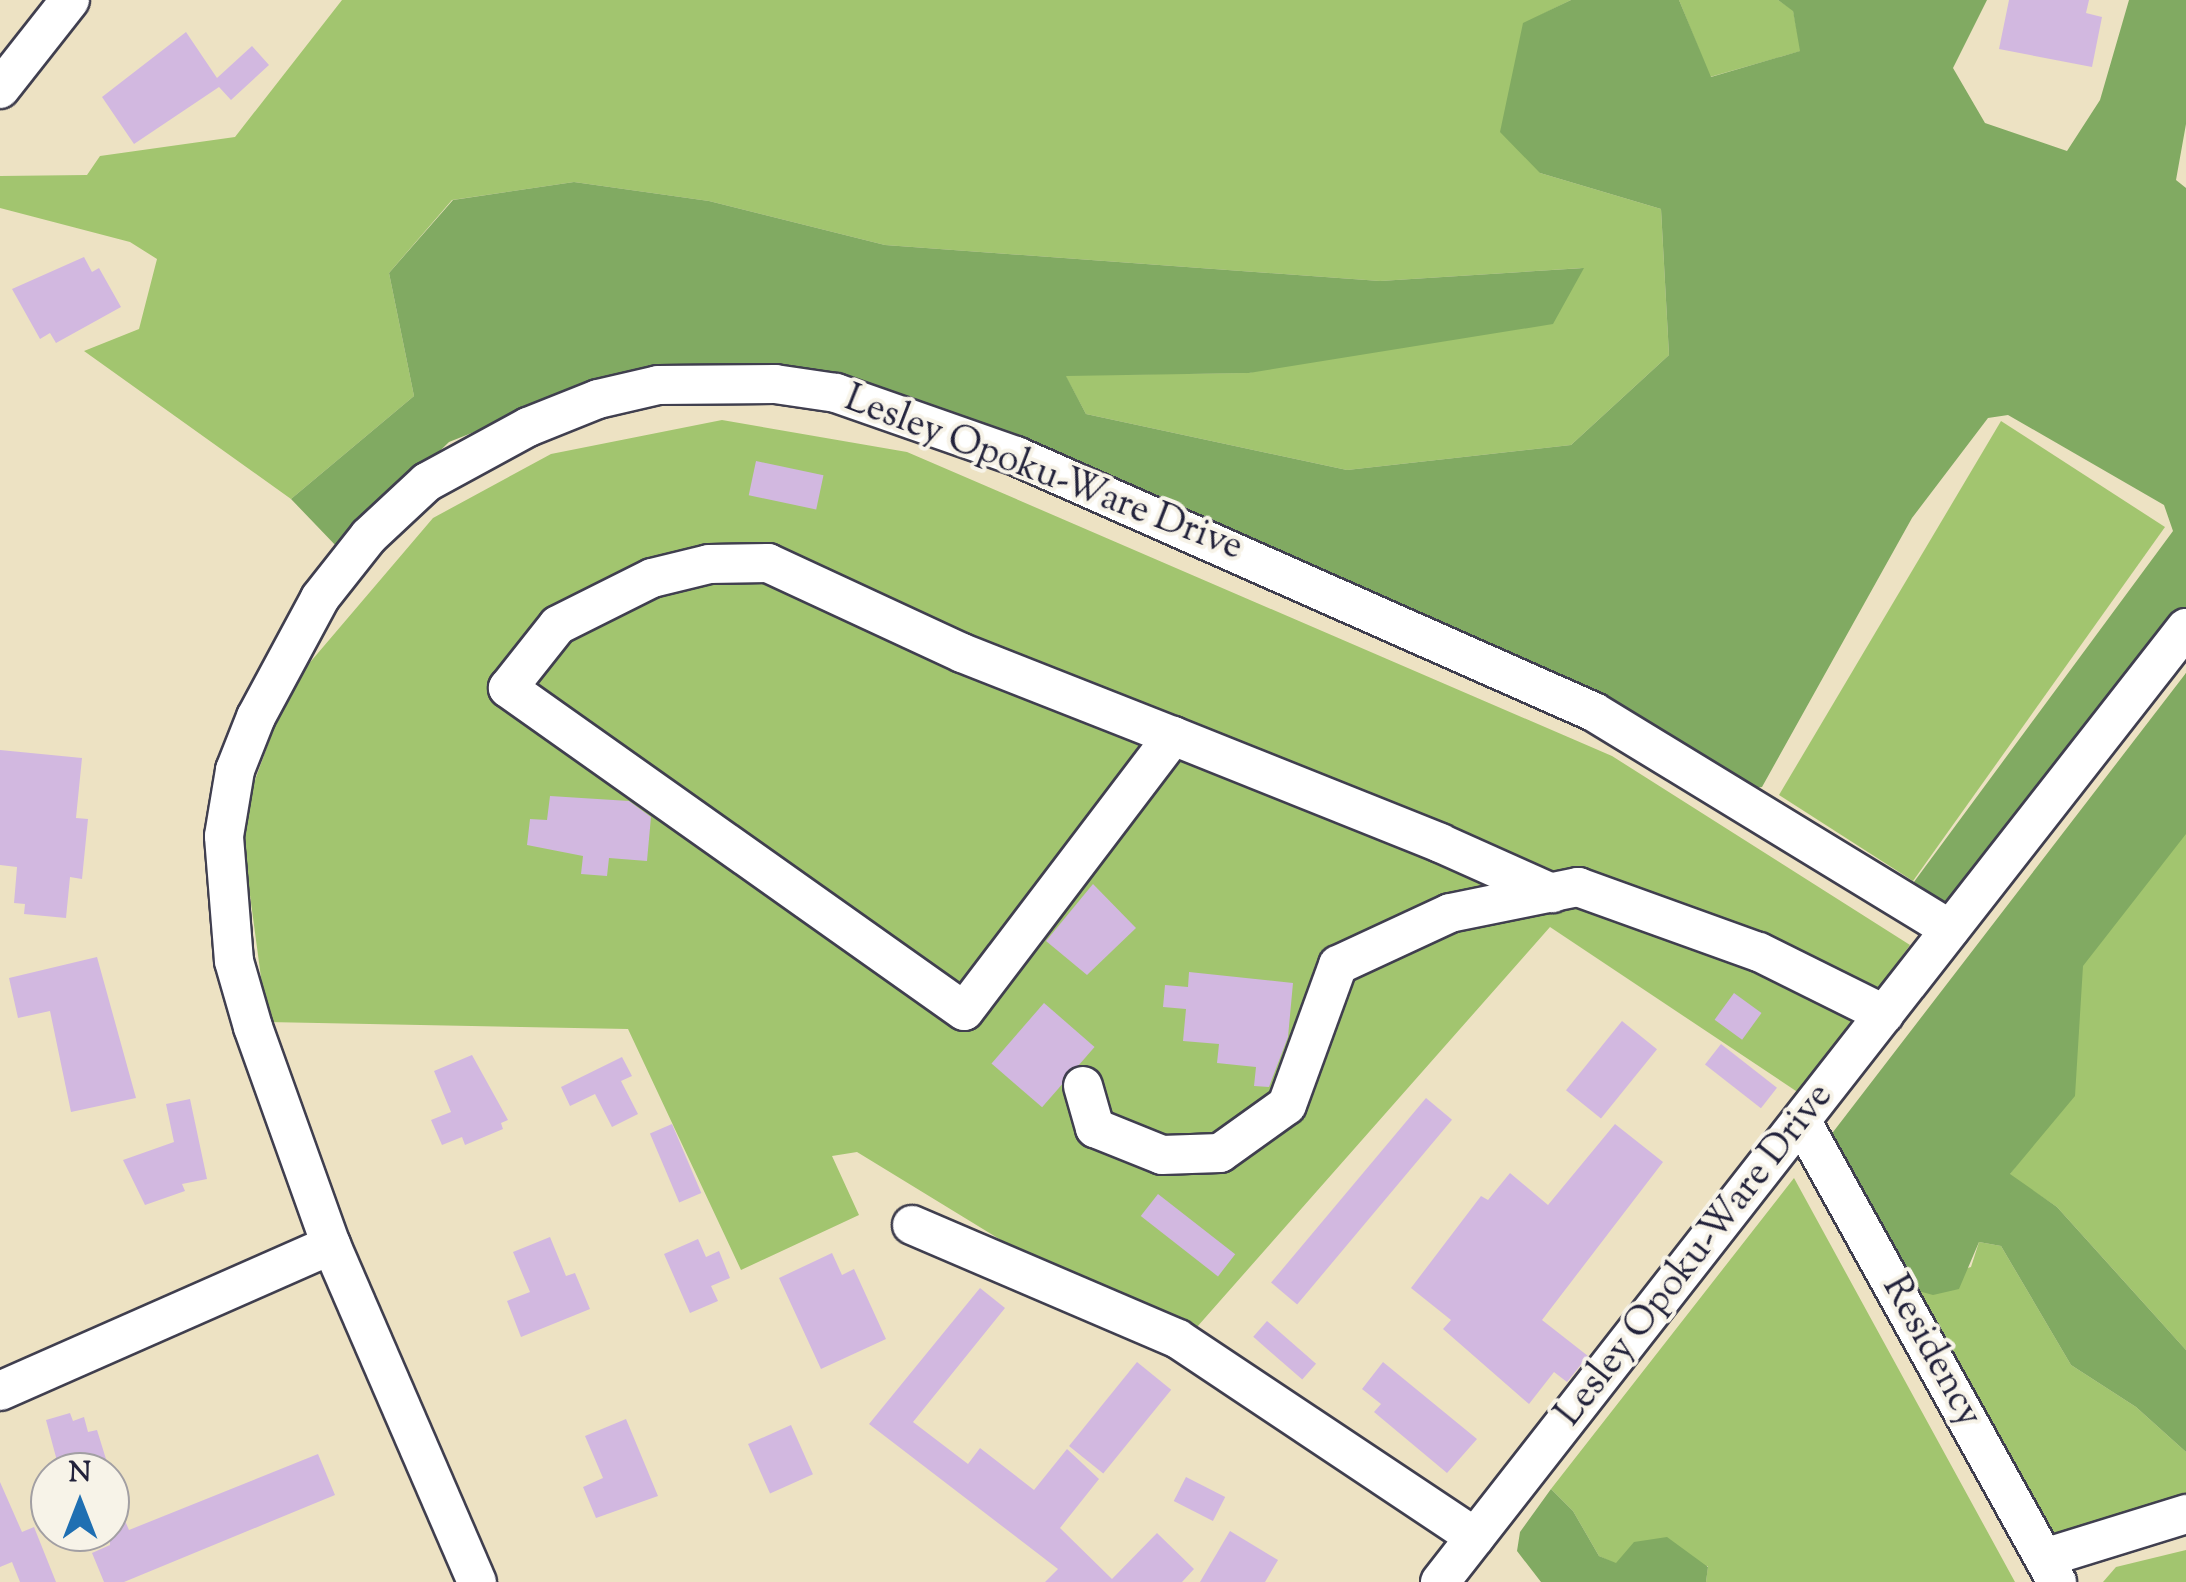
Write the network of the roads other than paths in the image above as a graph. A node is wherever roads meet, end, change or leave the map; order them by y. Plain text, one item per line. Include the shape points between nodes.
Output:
1 (70, 0) edge
2 (0, 90) edge
3 (2186, 628) edge
4 (1172, 736) junction
5 (1552, 892) junction
6 (1950, 929) junction
7 (1884, 1014) junction
8 (1083, 1086) dead end
9 (1802, 1122) junction
10 (912, 1225) dead end
11 (332, 1245) junction
12 (0, 1391) edge
13 (2186, 1514) edge
14 (1475, 1537) junction
15 (2050, 1570) edge
16 (477, 1582) edge
17 (1440, 1582) edge

1 - 2 street
3 - 6 street, Lesley Opoku-Ware Drive
4 - 4 street via 964,1012 508,688 558,625 652,578 709,564 768,563 962,652
4 - 5 street
5 - 7 street via 1578,887 1759,952
5 - 8 street via 1450,913 1338,965 1287,1105 1220,1153 1162,1155 1095,1128
6 - 7 street, Lesley Opoku-Ware Drive
6 - 11 street, Lesley Opoku-Ware Drive via 1594,712 1214,539 1016,456 836,393 775,384 658,385 598,398 426,482 320,598 280,663 242,752 224,836 234,962
7 - 9 street, Lesley Opoku-Ware Drive
9 - 14 street, Lesley Opoku-Ware Drive
9 - 15 street, Residency
10 - 14 street via 1178,1338
11 - 12 street
11 - 16 street, Lesley Opoku-Ware Drive
13 - 15 street
14 - 17 street, Lesley Opoku-Ware Drive

